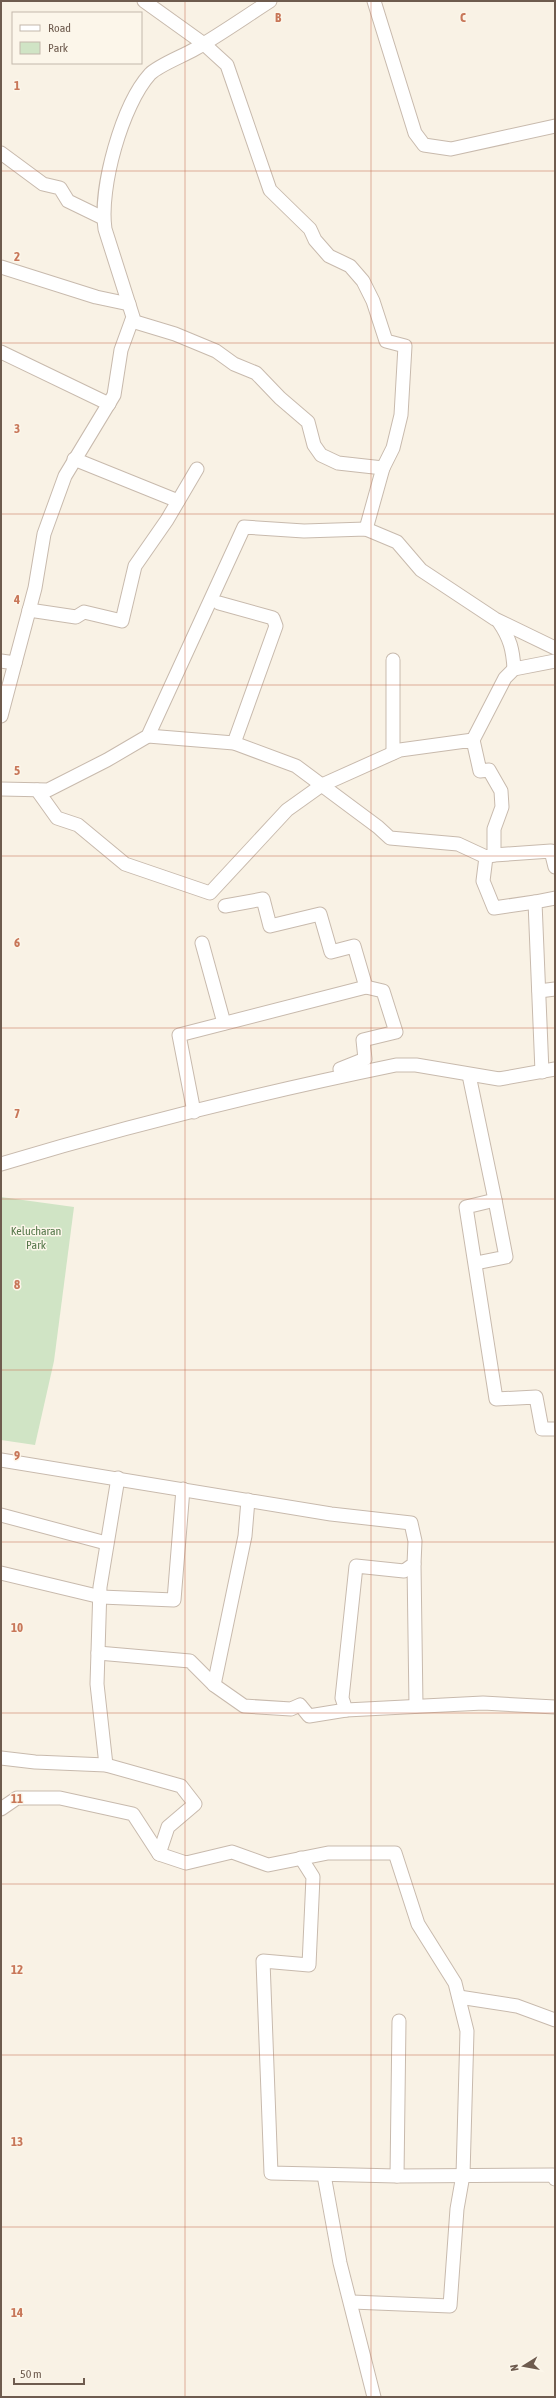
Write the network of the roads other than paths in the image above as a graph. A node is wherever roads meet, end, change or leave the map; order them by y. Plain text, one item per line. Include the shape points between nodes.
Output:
1 (144, 1) edge
2 (270, 1) edge
3 (374, 1) edge
4 (204, 44) junction
5 (555, 126) edge
6 (1, 153) edge
7 (103, 218) junction
8 (1, 267) edge
9 (129, 304) junction
10 (132, 322) junction
11 (1, 352) edge
12 (109, 404) junction
13 (74, 459) junction
14 (383, 468) junction
15 (197, 470) dead end
16 (178, 501) junction
17 (366, 529) junction
18 (220, 603) dead end
19 (29, 610) junction
20 (498, 621) junction
21 (555, 648) edge
22 (393, 660) dead end
23 (1, 661) edge
24 (555, 661) edge
25 (15, 663) junction
26 (514, 669) junction
27 (1, 716) edge
28 (148, 736) junction
29 (473, 740) junction
30 (234, 743) junction
31 (393, 753) junction
32 (322, 785) junction
33 (1, 789) edge
34 (37, 790) junction
35 (490, 856) junction
36 (555, 867) edge
37 (555, 898) edge
38 (535, 902) junction
39 (225, 906) dead end
40 (202, 943) dead end
41 (366, 986) junction
42 (555, 989) edge
43 (539, 991) junction
44 (224, 1023) junction
45 (340, 1069) dead end
46 (555, 1069) edge
47 (542, 1072) junction
48 (469, 1076) junction
49 (194, 1112) junction
50 (1, 1164) edge
51 (495, 1200) junction
52 (476, 1263) junction
53 (555, 1429) edge
54 (1, 1460) edge
55 (118, 1478) junction
56 (182, 1489) junction
57 (248, 1500) junction
58 (1, 1515) edge
59 (106, 1543) junction
60 (414, 1564) junction
61 (1, 1573) edge
62 (101, 1597) junction
63 (98, 1653) junction
64 (214, 1685) junction
65 (416, 1706) junction
66 (555, 1707) edge
67 (346, 1710) junction
68 (1, 1758) edge
69 (106, 1765) junction
70 (1, 1809) edge
71 (159, 1854) junction
72 (301, 1858) junction
73 (458, 1997) junction
74 (555, 2020) edge
75 (399, 2021) dead end
76 (324, 2174) junction
77 (463, 2175) junction
78 (397, 2176) junction
79 (555, 2179) edge
80 (352, 2302) junction
81 (374, 2397) edge

1 - 4 street
2 - 4 street
3 - 5 street via 415,133 424,145 451,149
4 - 7 street via 151,73 129,105 105,190
4 - 14 street via 227,65 270,190 310,229 315,240 329,256 350,266 363,281 373,301 386,341 405,346 402,415 393,448
6 - 7 street via 43,184 60,188 68,201
7 - 9 street via 104,229
8 - 9 street via 89,295
9 - 10 street
10 - 12 street via 121,350 114,395
10 - 14 street via 175,334 216,351 234,364 256,373 308,422 314,445 321,455 338,463
11 - 12 street
12 - 13 street
13 - 16 street
13 - 19 street via 65,476 44,534
14 - 17 street
15 - 16 street
16 - 19 street via 135,566 122,621 84,612 76,617
17 - 20 street via 397,542 421,570
17 - 28 street via 304,531 244,527
18 - 30 street via 272,618 276,626
19 - 25 street
20 - 21 street
20 - 26 street via 509,636 513,649
22 - 31 street
23 - 25 street
24 - 26 street
25 - 27 street
26 - 29 street via 502,684
28 - 30 street
28 - 34 street via 48,790
29 - 31 street
29 - 35 street via 480,771 489,770 501,791 502,807 494,829
30 - 32 street via 296,766
31 - 32 street
32 - 34 street via 287,810 210,893 125,864 78,825 57,818
32 - 35 street via 390,838 458,844
33 - 34 street
35 - 36 street via 551,851
35 - 38 street via 483,881 494,908
37 - 38 street
38 - 43 street
39 - 41 street via 263,899 270,926 320,914 331,952 354,946
40 - 44 street
41 - 44 street
41 - 45 street via 383,991 396,1032 363,1040 365,1058
42 - 43 street
43 - 47 street
44 - 49 street via 179,1035
46 - 47 street
47 - 48 street via 499,1079
48 - 49 street via 416,1065 396,1065
48 - 51 street
49 - 50 street via 62,1145
51 - 52 street via 466,1207
51 - 52 street via 506,1257
52 - 53 street via 496,1399 536,1397 542,1430
54 - 55 street
55 - 56 street
55 - 59 street
56 - 57 street
56 - 62 street via 174,1600
57 - 60 street via 331,1514 411,1523 415,1541
57 - 64 street via 245,1536
58 - 59 street
59 - 62 street
60 - 65 street
60 - 67 street via 404,1571 356,1566 342,1698
61 - 62 street
62 - 63 street
63 - 64 street via 190,1661
63 - 69 street via 97,1684
64 - 67 street via 244,1706 291,1709 300,1705 309,1716
65 - 66 street via 483,1703
65 - 67 street
68 - 69 street
69 - 71 street via 181,1786 194,1804 168,1827
70 - 71 street via 17,1798 60,1798 133,1814
71 - 72 street via 186,1862 232,1852 268,1865
72 - 73 street via 328,1853 395,1854 418,1924 455,1983
72 - 76 street via 313,1878 309,1965 263,1961 271,2173
73 - 74 street via 517,2006
73 - 77 street via 467,2031
75 - 78 street
76 - 78 street
76 - 80 street via 340,2263
77 - 78 street
77 - 79 street via 553,2175
77 - 80 street via 457,2209 450,2306
80 - 81 street

